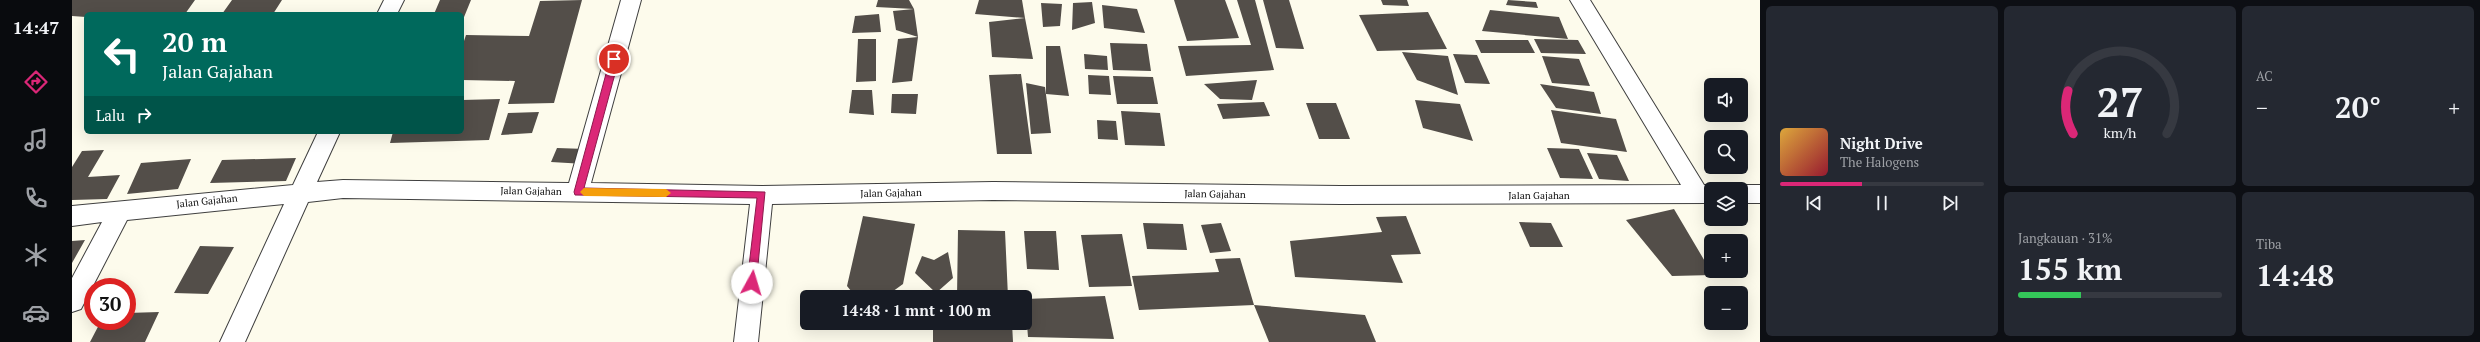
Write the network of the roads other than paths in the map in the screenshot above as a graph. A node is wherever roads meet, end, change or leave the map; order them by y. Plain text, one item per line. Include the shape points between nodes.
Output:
1 (394, 0) edge
2 (630, 0) edge
3 (1580, 0) edge
4 (388, 12) edge
5 (328, 134) edge
6 (300, 191) junction
7 (578, 192) junction
8 (1704, 194) edge
9 (1748, 194) edge
10 (1760, 194) edge
11 (762, 195) junction
12 (121, 210) junction
13 (72, 216) edge
14 (72, 300) edge
15 (232, 342) edge
16 (746, 342) edge

1 - 4 street
2 - 7 street
3 - 8 street
5 - 6 street
6 - 7 street, Jalan Gajahan via 343,189
6 - 12 street, Jalan Gajahan
6 - 15 street
7 - 11 street, Jalan Gajahan
8 - 11 street, Jalan Gajahan via 1341,195 992,191
9 - 10 street
11 - 16 street
12 - 13 street, Jalan Gajahan
12 - 14 street

